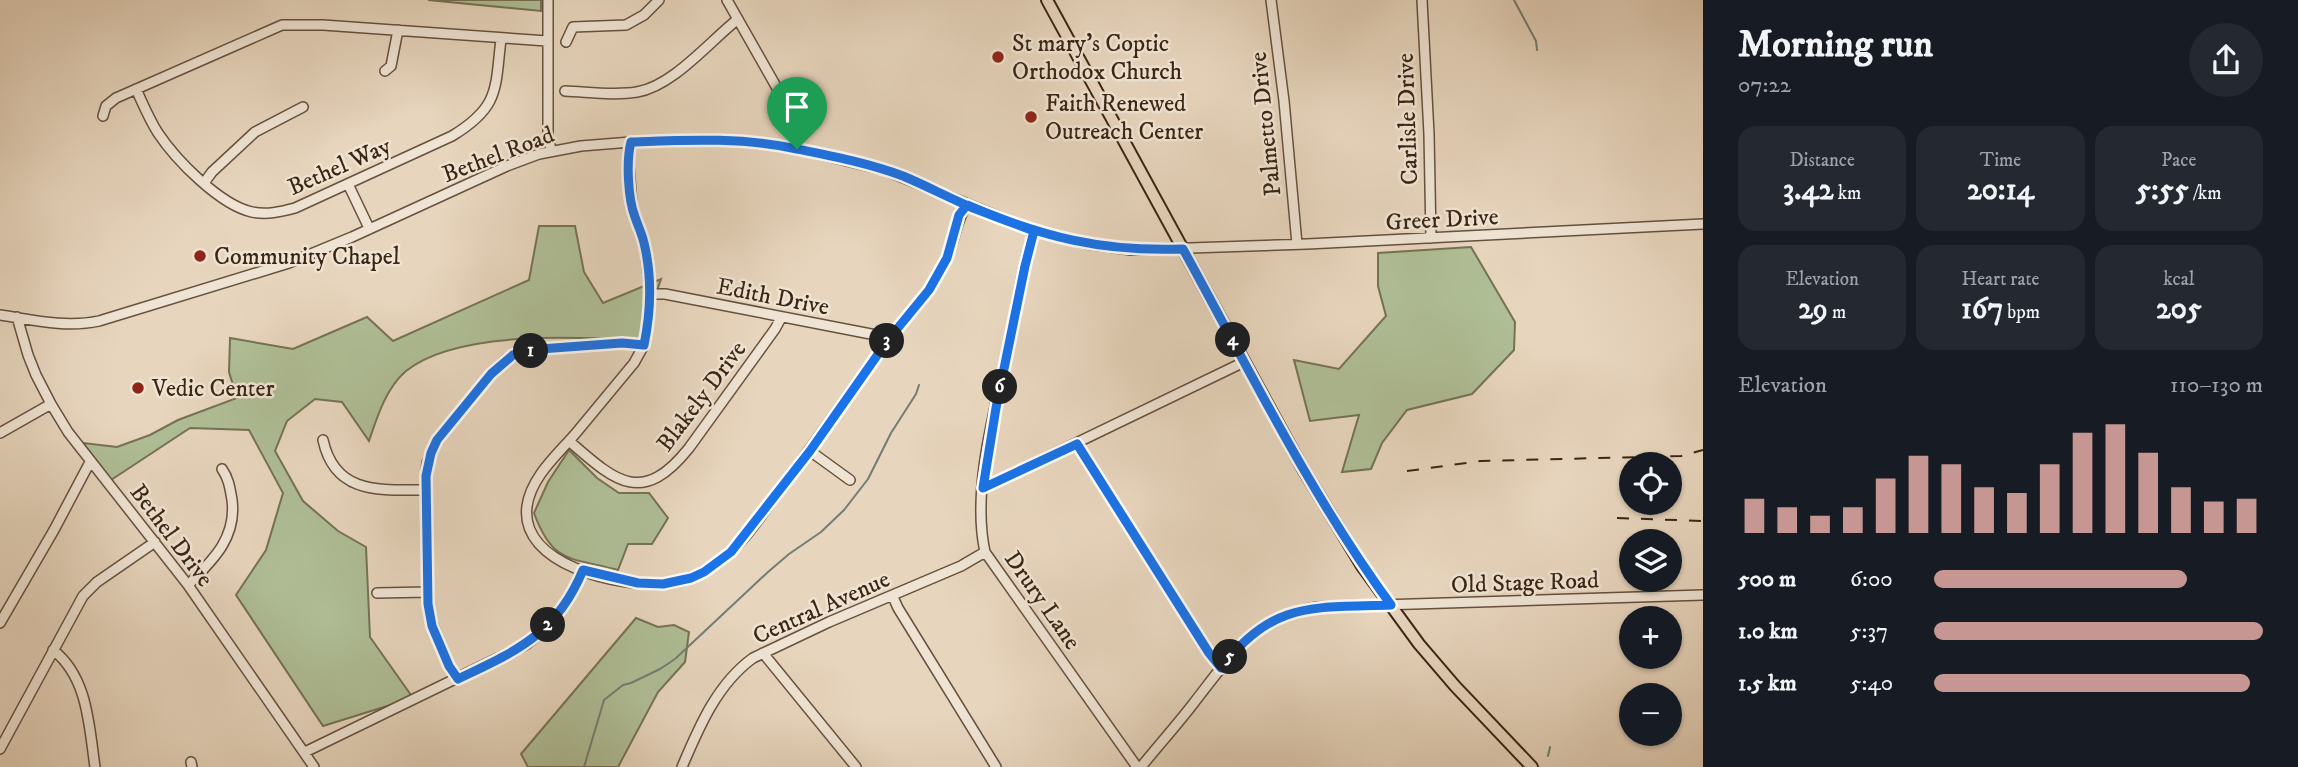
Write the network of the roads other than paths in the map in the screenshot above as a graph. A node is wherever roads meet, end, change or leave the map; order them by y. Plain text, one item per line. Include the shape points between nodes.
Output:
1 (548, 0) edge
2 (659, 0) edge
3 (727, 0) edge
4 (1047, 0) edge
5 (1271, 0) edge
6 (1422, 0) edge
7 (738, 19) junction
8 (398, 30) junction
9 (501, 39) junction
10 (547, 41) junction
11 (566, 42) dead end
12 (386, 71) dead end
13 (136, 89) junction
14 (565, 90) dead end
15 (303, 107) dead end
16 (103, 116) dead end
17 (631, 142) junction
18 (797, 149) junction
19 (552, 150) junction
20 (204, 183) junction
21 (348, 184) junction
22 (967, 205) junction
23 (1703, 224) edge
24 (369, 228) junction
25 (1034, 231) junction
26 (1431, 237) junction
27 (1297, 244) junction
28 (1183, 249) junction
29 (650, 294) junction
30 (0, 315) edge
31 (17, 317) junction
32 (781, 318) junction
33 (888, 340) junction
34 (644, 345) junction
35 (1244, 362) junction
36 (51, 404) junction
37 (0, 433) edge
38 (323, 440) dead end
39 (569, 442) junction
40 (1077, 444) junction
41 (810, 451) junction
42 (90, 462) junction
43 (222, 469) dead end
44 (850, 480) dead end
45 (983, 488) junction
46 (426, 490) junction
47 (155, 542) junction
48 (985, 552) junction
49 (583, 570) junction
50 (188, 585) junction
51 (428, 592) junction
52 (377, 593) dead end
53 (1703, 595) edge
54 (893, 597) junction
55 (1391, 605) junction
56 (0, 623) edge
57 (53, 650) junction
58 (763, 653) junction
59 (1221, 668) junction
60 (458, 679) junction
61 (0, 749) edge
62 (305, 752) junction
63 (96, 767) edge
64 (314, 767) edge
65 (681, 767) edge
66 (856, 767) edge
67 (996, 767) edge
68 (1139, 767) edge
69 (1532, 767) edge

1 - 10 street
2 - 11 street via 626,25 573,27
3 - 7 street
4 - 28 main road
5 - 27 street, Palmetto Drive
6 - 26 street, Carlisle Drive
7 - 14 street via 659,85 629,93
7 - 18 street via 794,118
8 - 9 street
8 - 12 street
8 - 13 street via 282,25
9 - 10 street
9 - 21 street, Bethel Way via 495,89 478,118 452,136
10 - 19 street via 548,140
13 - 16 street via 109,103
13 - 20 street, Bethel Way via 157,132
15 - 20 street via 255,132
17 - 18 street, Bethel Road via 726,140
17 - 19 street, Bethel Road
17 - 29 street via 632,206 645,246
18 - 22 street, Bethel Road via 884,170
19 - 24 street, Bethel Road
20 - 21 street, Bethel Way via 234,206 267,214 295,208
21 - 24 street
22 - 25 street, Bethel Road
22 - 33 street via 929,290
23 - 26 street, Greer Drive
24 - 31 street, Bethel Road via 278,267 99,321 74,325
25 - 28 street, Bethel Road via 1114,248
25 - 45 street, Drury Lane
26 - 27 street, Greer Drive
27 - 28 street, Greer Drive
28 - 35 main road
29 - 32 street, Edith Drive
29 - 34 street
30 - 31 street, Bethel Road
31 - 36 street, Bethel Drive via 28,355
32 - 33 street, Edith Drive
32 - 39 street, Blakely Drive via 689,448 661,475 639,483 619,480
33 - 41 street
34 - 39 street
34 - 46 street via 540,349 507,359 437,440 428,463
35 - 40 street
35 - 55 main road via 1326,508
36 - 37 street
36 - 42 street, Bethel Drive
38 - 46 street via 334,468 355,483 379,489
39 - 49 street via 534,484 526,516 530,532 544,551
40 - 45 street
40 - 59 street
41 - 44 street
41 - 49 street via 739,544 704,572 677,582 651,584
42 - 47 street, Bethel Drive
42 - 56 street
43 - 50 street via 233,508 231,526 218,553
45 - 48 street, Drury Lane via 980,514
46 - 51 street
47 - 50 street, Bethel Drive
47 - 57 street via 88,590
48 - 54 street, Central Avenue
48 - 68 street, Drury Lane
49 - 60 street via 560,610 536,637
50 - 62 street, Bethel Drive
51 - 52 street
51 - 60 street via 432,626
53 - 55 street, Old Stage Road
54 - 58 street, Central Avenue
54 - 67 street
55 - 59 street, Old Stage Road via 1317,607 1287,614 1252,634
55 - 69 main road via 1455,686
57 - 61 street
57 - 63 street via 64,658 81,689
58 - 65 street, Central Avenue via 723,686
58 - 66 street
59 - 68 street, Old Stage Road
60 - 62 street
62 - 64 street, Bethel Drive

